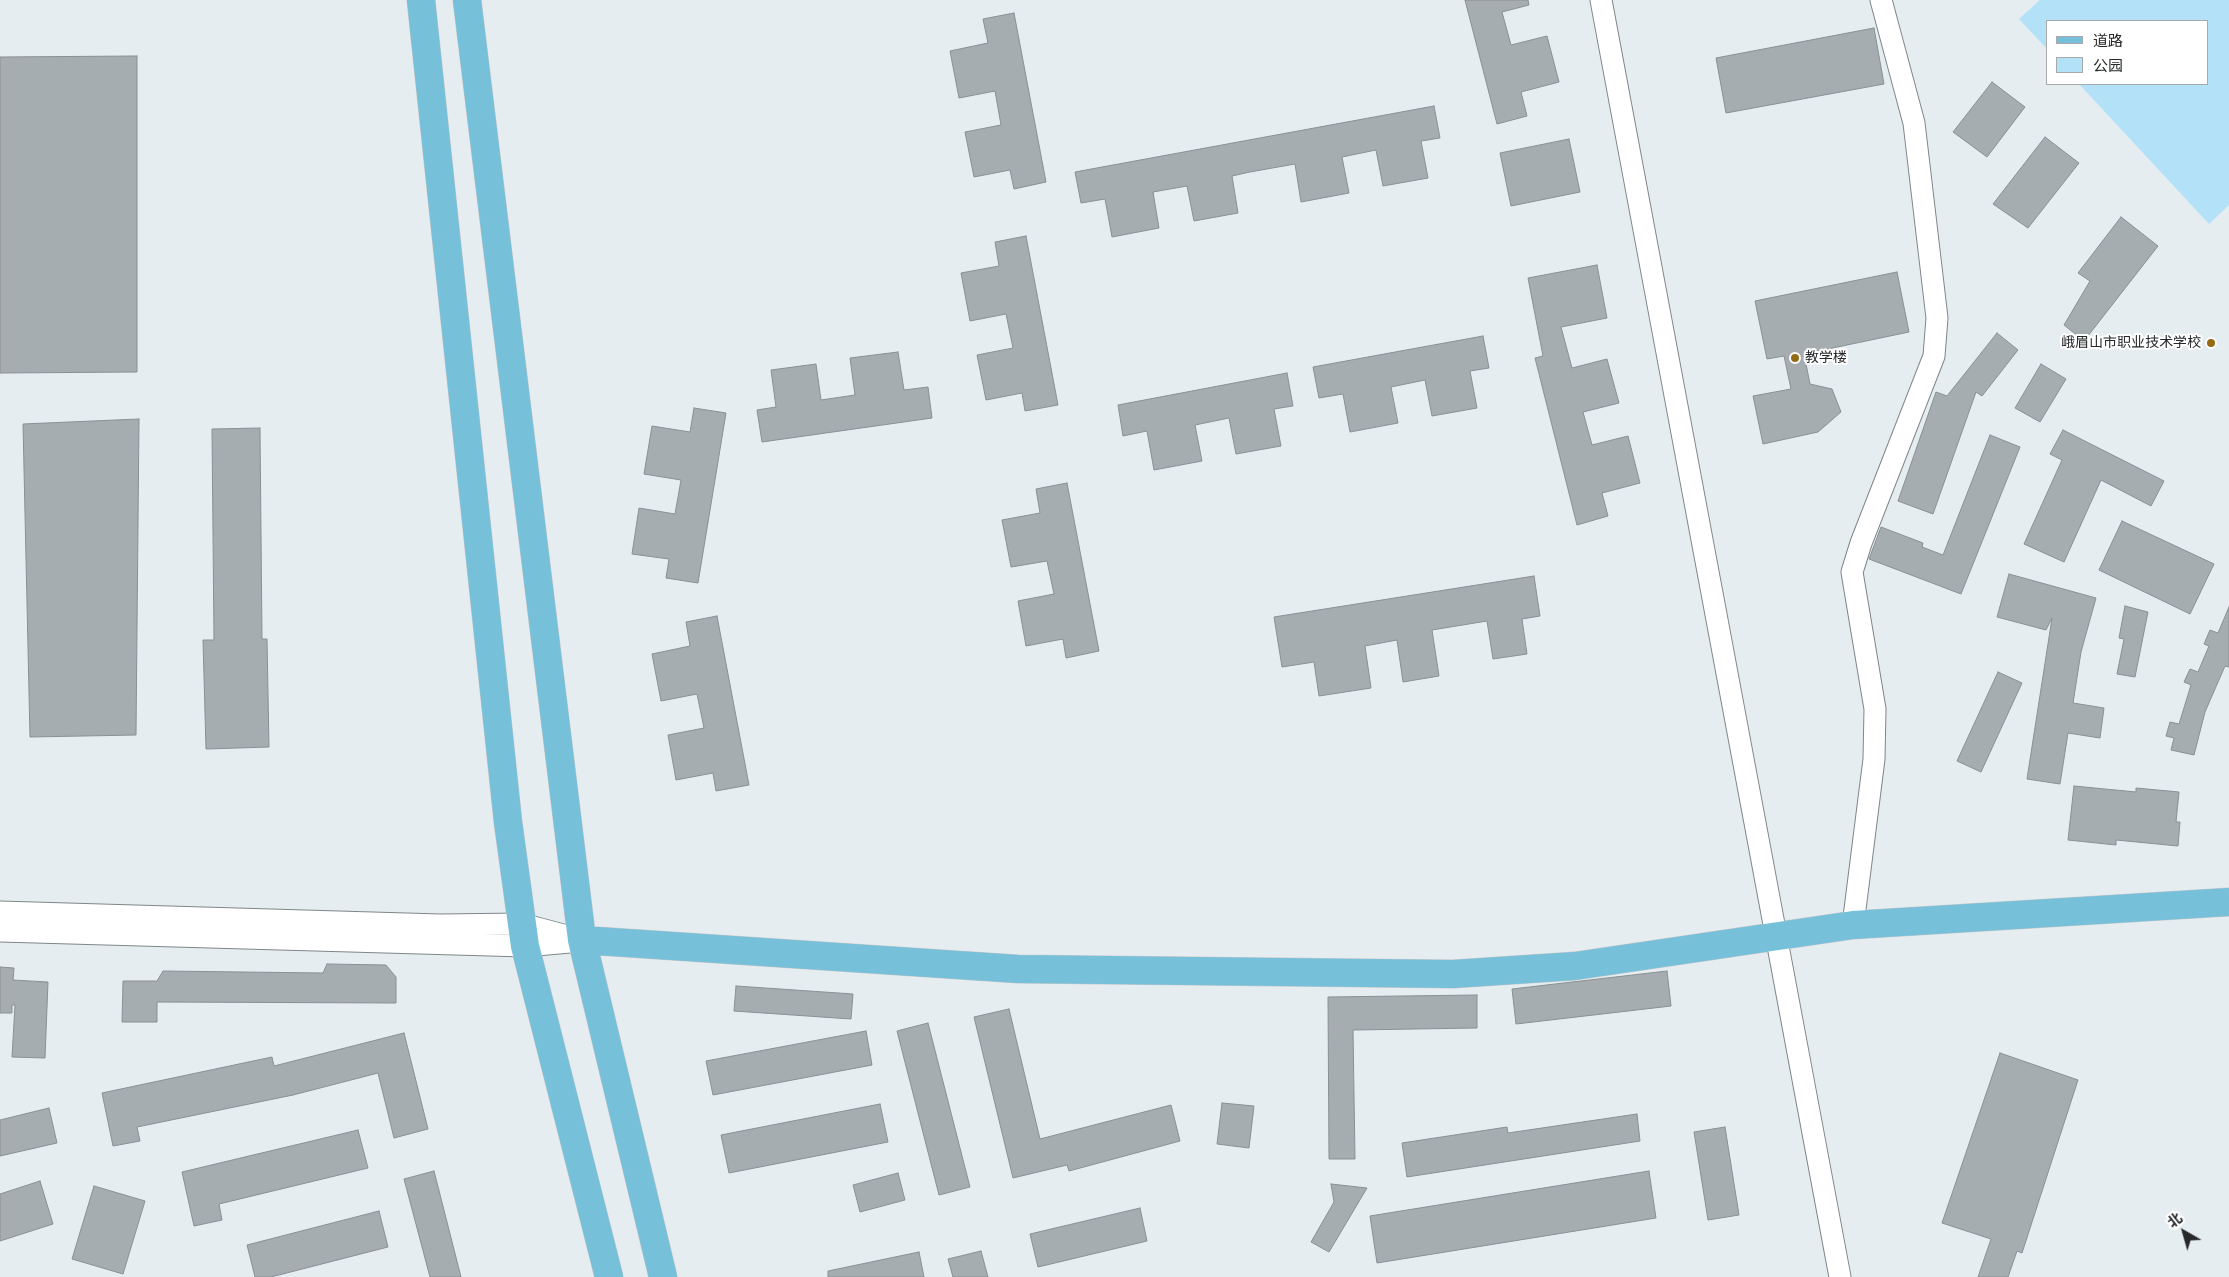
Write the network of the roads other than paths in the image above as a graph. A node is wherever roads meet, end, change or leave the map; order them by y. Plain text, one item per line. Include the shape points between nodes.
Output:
1 (421, 0) edge
2 (467, 0) edge
3 (1601, 0) edge
4 (1881, 0) edge
5 (2229, 902) edge
6 (0, 912) edge
7 (1853, 925) junction
8 (0, 931) edge
9 (524, 935) junction
10 (1776, 936) junction
11 (582, 940) junction
12 (609, 1277) edge
13 (663, 1277) edge
14 (1840, 1277) edge

1 - 9 main road via 508,822
2 - 11 main road
3 - 10 street
4 - 7 street via 1914,123 1937,318 1934,356 1852,572 1875,709 1874,759
5 - 7 main road
6 - 9 street via 440,925
7 - 10 main road
8 - 9 street
9 - 11 street
9 - 12 main road
10 - 11 main road via 1575,966 1453,974 1018,969
10 - 14 street
11 - 13 main road

